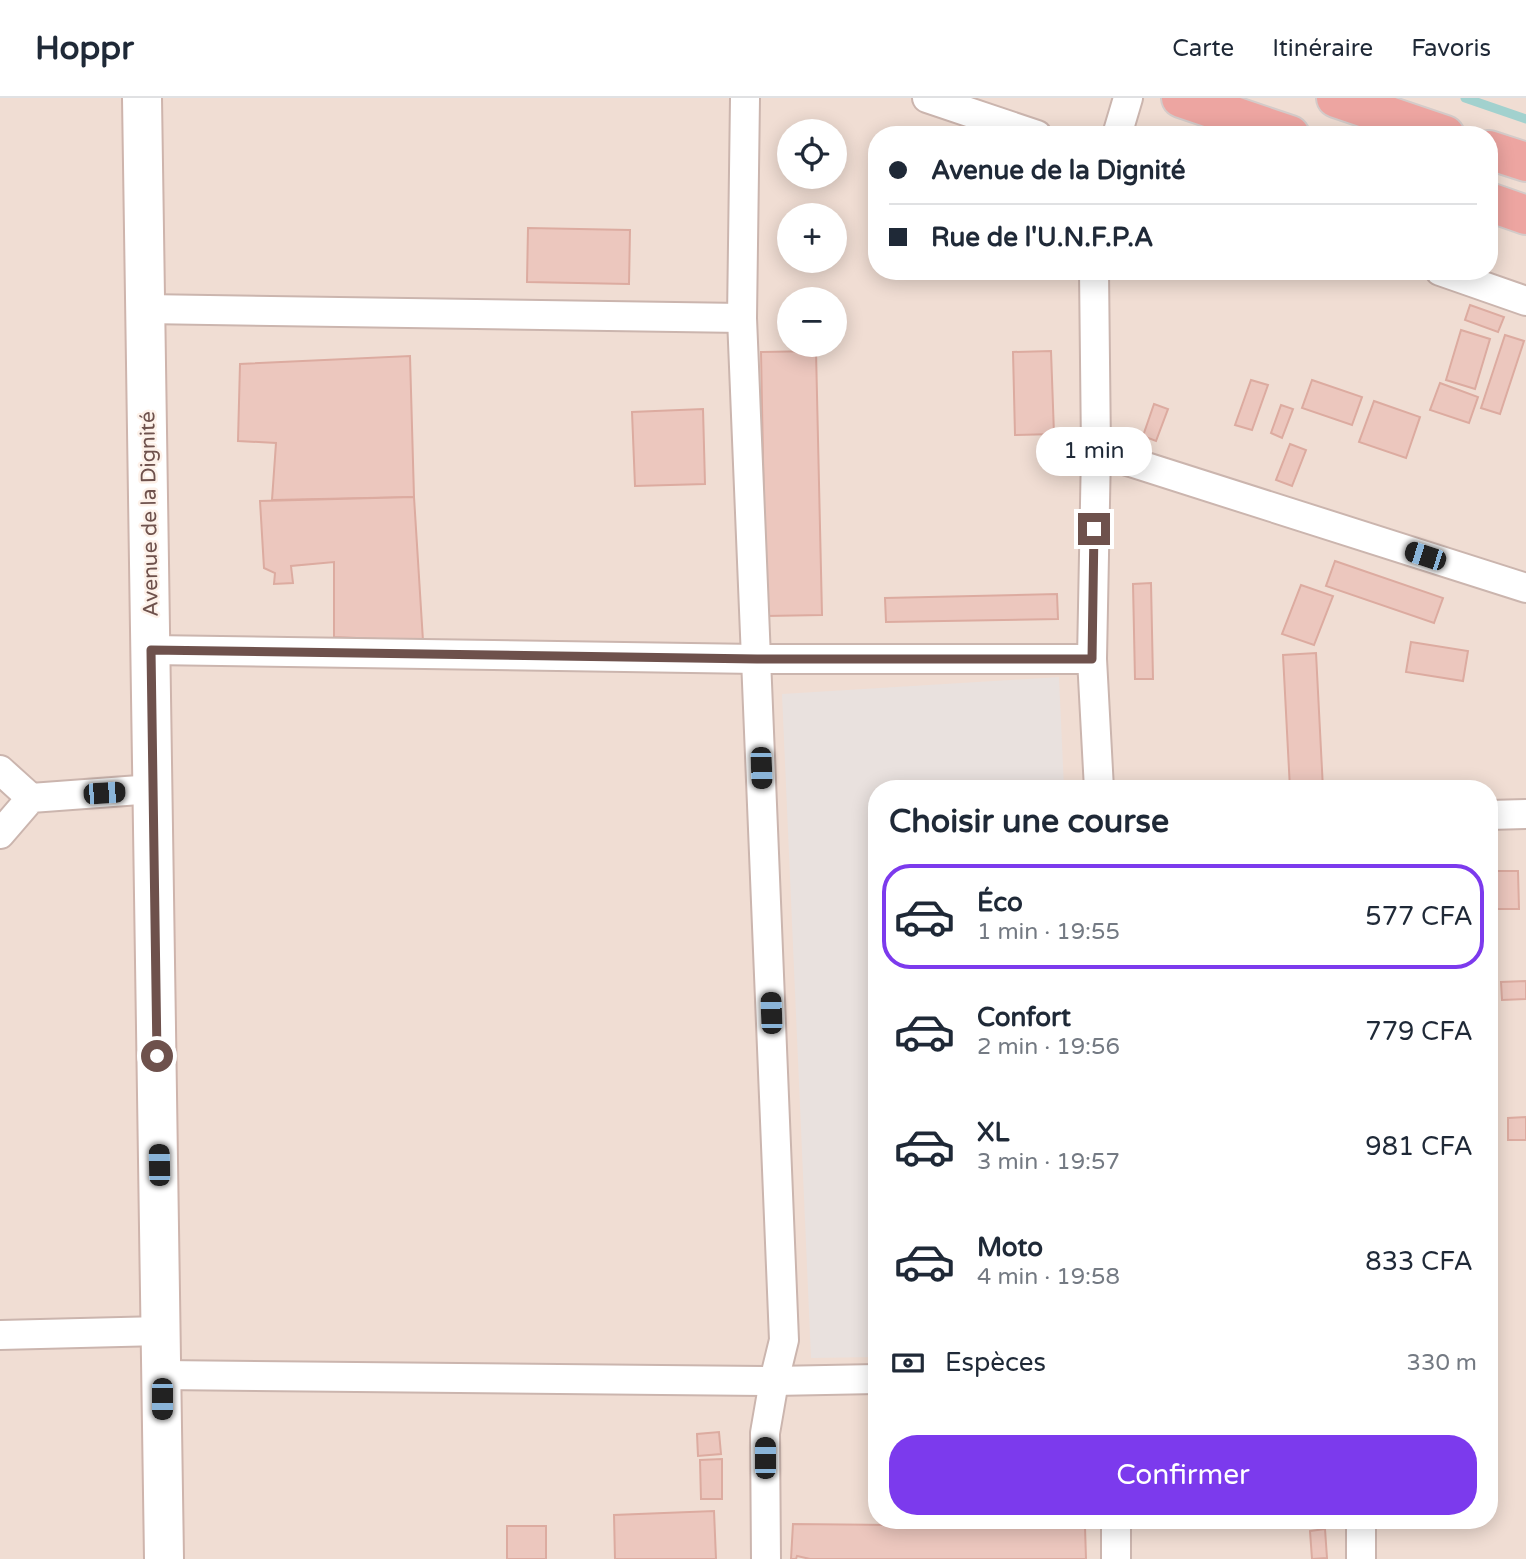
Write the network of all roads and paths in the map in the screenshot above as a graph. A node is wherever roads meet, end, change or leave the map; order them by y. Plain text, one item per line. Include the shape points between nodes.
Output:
1 (142, 98) edge
2 (744, 98) edge
3 (927, 98) edge
4 (1128, 98) edge
5 (1181, 98) edge
6 (1336, 98) edge
7 (1010, 126) edge
8 (1120, 126) edge
9 (1263, 126) edge
10 (1418, 126) edge
11 (1498, 153) edge
12 (1526, 162) edge
13 (1498, 205) edge
14 (1526, 215) edge
15 (1094, 280) edge
16 (1467, 280) edge
17 (1526, 300) edge
18 (145, 309) junction
19 (742, 318) junction
20 (1096, 450) junction
21 (1526, 588) edge
22 (151, 650) junction
23 (757, 659) junction
24 (1092, 659) junction
25 (0, 770) edge
26 (1099, 780) edge
27 (153, 789) junction
28 (31, 798) junction
29 (1526, 814) edge
30 (1498, 815) edge
31 (0, 834) edge
32 (161, 1331) junction
33 (0, 1335) edge
34 (162, 1375) junction
35 (868, 1379) edge
36 (774, 1381) junction
37 (1116, 1529) edge
38 (1361, 1529) edge
39 (164, 1559) edge
40 (766, 1559) edge
41 (1116, 1559) edge
42 (1361, 1559) edge

1 - 18 street, Avenue de la Dignité
2 - 19 street
3 - 7 street
4 - 8 street
5 - 9 highway
6 - 10 highway
11 - 12 highway
13 - 14 highway
15 - 20 street
16 - 17 street
18 - 19 street
18 - 22 street, Avenue de la Dignité
19 - 23 street
20 - 21 street
20 - 24 street
22 - 23 street
22 - 27 street, Avenue de la Dignité
23 - 24 street
23 - 36 street via 784,1340
24 - 26 street
25 - 28 street
27 - 28 street
27 - 32 street, Avenue de la Dignité
28 - 31 street
29 - 30 street
32 - 33 street
32 - 34 street, Avenue de la Dignité
34 - 36 street
34 - 39 street, Avenue de la Dignité
35 - 36 street
36 - 40 street via 765,1433
37 - 41 street
38 - 42 street

